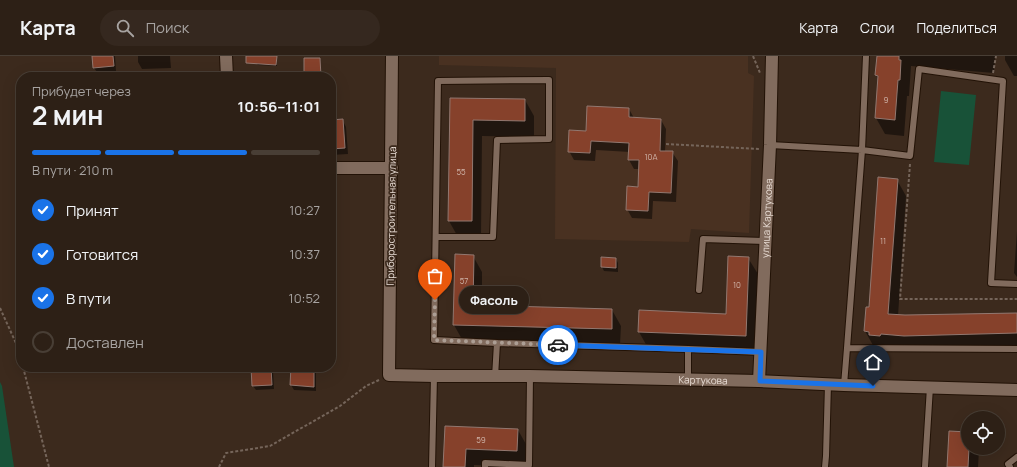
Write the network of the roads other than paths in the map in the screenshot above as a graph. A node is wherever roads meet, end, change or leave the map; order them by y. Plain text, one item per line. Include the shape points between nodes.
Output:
1 (226, 56) edge
2 (392, 56) edge
3 (772, 56) edge
4 (866, 56) edge
5 (227, 72) edge
6 (770, 148) junction
7 (862, 150) junction
8 (336, 168) edge
9 (392, 168) junction
10 (436, 238) junction
11 (766, 241) junction
12 (1017, 284) edge
13 (699, 290) dead end
14 (496, 343) junction
15 (847, 348) junction
16 (688, 349) junction
17 (1017, 349) edge
18 (761, 352) junction
19 (389, 375) joint
20 (434, 376) junction
21 (495, 376) junction
22 (530, 376) junction
23 (688, 380) junction
24 (760, 381) junction
25 (828, 384) junction
26 (844, 385) junction
27 (930, 387) junction
28 (1017, 390) edge
29 (1017, 457) edge
30 (432, 467) edge
31 (485, 467) edge
32 (825, 467) edge
33 (925, 467) edge
34 (1010, 467) edge

1 - 5 street
2 - 9 street, Приборостроительная улица
3 - 6 street, улица Картукова
4 - 7 lane
6 - 7 lane
6 - 11 street, улица Картукова
7 - 12 lane via 910,156 919,70 1003,81 991,283
7 - 15 lane
8 - 9 street
9 - 19 street, Приборостроительная улица
10 - 10 lane via 493,237 497,140 549,139 549,80 438,81
10 - 14 lane via 434,340
11 - 13 lane via 703,238
11 - 18 street, улица Картукова
14 - 16 lane
14 - 21 lane
15 - 17 lane
15 - 26 lane
16 - 18 lane
16 - 23 lane
18 - 24 street, улица Картукова
19 - 20 street, Картукова
20 - 21 street, Картукова
20 - 30 lane
21 - 22 street, Картукова
22 - 23 street, Картукова
22 - 31 lane via 529,465 485,463
23 - 24 street, Картукова
24 - 25 street, Картукова
25 - 26 street, Картукова
25 - 32 lane
26 - 27 street, Картукова
27 - 28 street, Картукова
27 - 33 lane
29 - 34 lane via 1008,464

